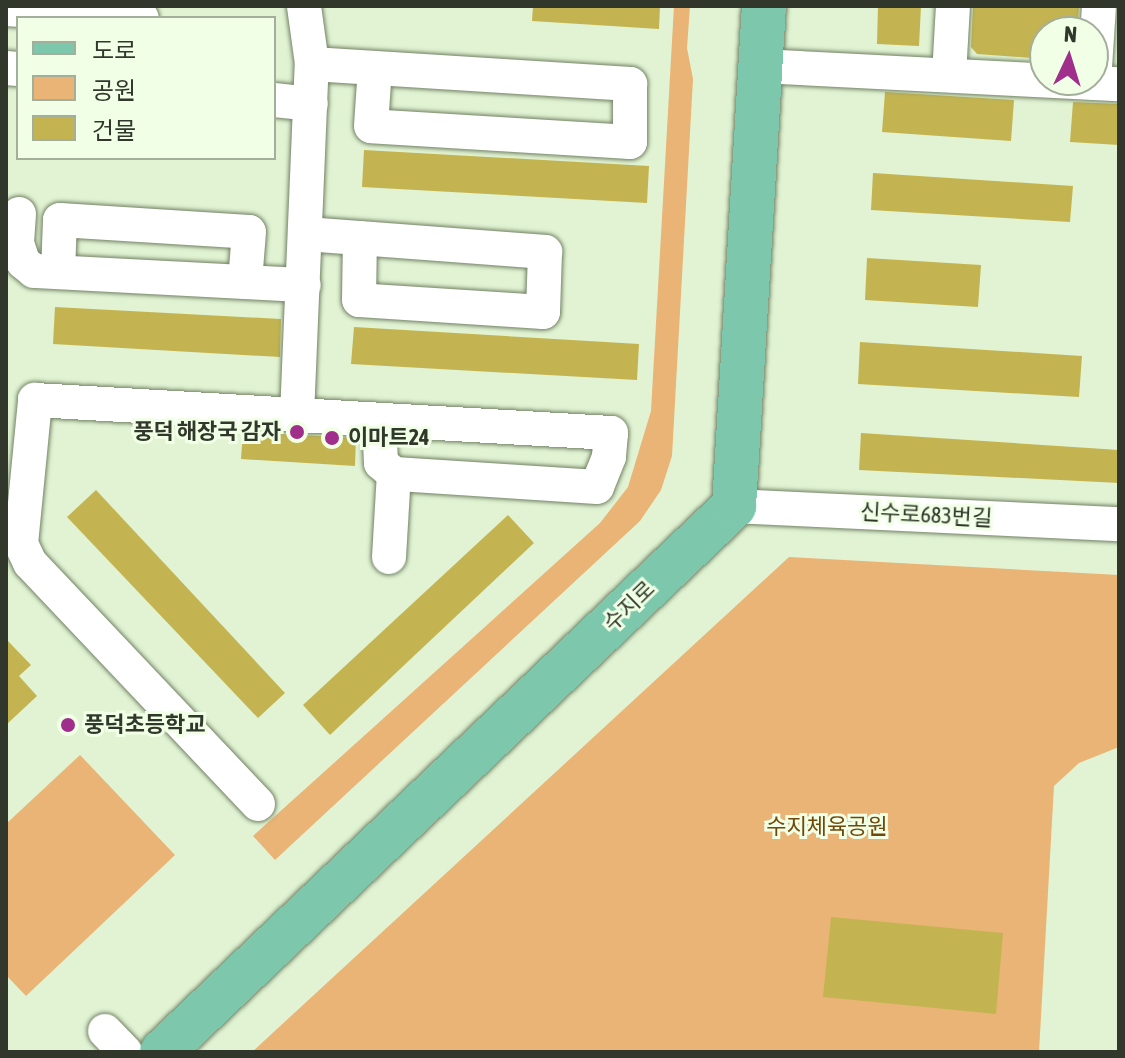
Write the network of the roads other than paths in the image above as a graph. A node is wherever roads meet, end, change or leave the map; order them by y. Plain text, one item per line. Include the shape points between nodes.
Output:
1 (304, 6) edge
2 (764, 6) edge
3 (953, 6) edge
4 (6, 9) edge
5 (112, 16) edge
6 (312, 64) junction
7 (760, 66) junction
8 (375, 68) junction
9 (949, 75) junction
10 (1029, 79) edge
11 (276, 100) edge
12 (311, 104) junction
13 (19, 214) dead end
14 (306, 234) junction
15 (360, 238) junction
16 (58, 272) junction
17 (245, 282) junction
18 (304, 285) junction
19 (297, 416) junction
20 (379, 421) junction
21 (394, 474) junction
22 (734, 506) junction
23 (1119, 524) edge
24 (389, 557) dead end
25 (258, 804) dead end
26 (162, 1052) edge

1 - 6 street
2 - 7 main road
3 - 9 street
4 - 5 street
6 - 8 street
6 - 12 street
7 - 9 street
7 - 22 main road
8 - 8 street via 371,126 630,142 630,84
9 - 10 street
11 - 12 street
12 - 14 street
13 - 16 street via 17,243 23,262 34,271
14 - 15 street
14 - 18 street
15 - 15 street via 359,300 543,312 545,252
16 - 17 street
16 - 17 street via 60,220 249,232
17 - 18 street
18 - 19 street
19 - 20 street
19 - 25 street via 35,400 21,544 30,563
20 - 21 street via 381,463
20 - 21 street via 611,433 609,457 597,487
21 - 24 street
22 - 23 street, 신수로683번길
22 - 26 main road, 수지로

